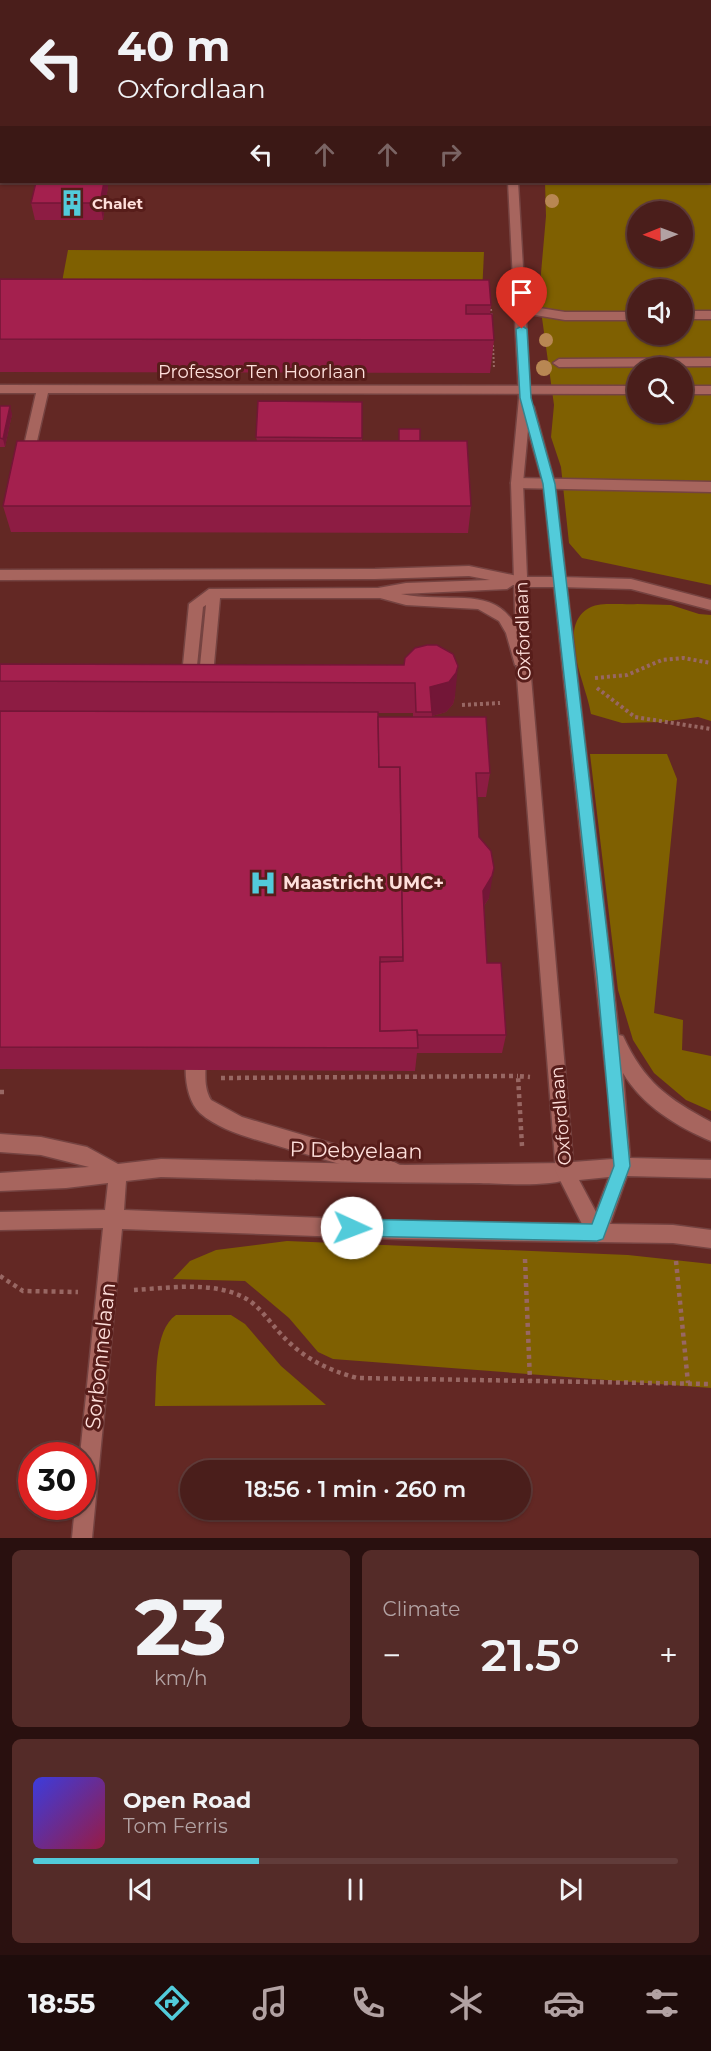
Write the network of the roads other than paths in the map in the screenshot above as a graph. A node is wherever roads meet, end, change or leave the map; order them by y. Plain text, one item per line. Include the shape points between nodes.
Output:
1 (513, 183) edge
2 (521, 309) junction
3 (693, 315) edge
4 (711, 315) edge
5 (627, 316) edge
6 (711, 362) edge
7 (559, 363) dead end
8 (0, 389) edge
9 (43, 390) junction
10 (627, 390) edge
11 (693, 390) edge
12 (711, 390) edge
13 (525, 394) junction
14 (28, 454) edge
15 (517, 483) junction
16 (549, 484) junction
17 (711, 487) edge
18 (0, 575) edge
19 (522, 582) junction
20 (560, 582) junction
21 (214, 593) junction
22 (378, 593) junction
23 (711, 605) edge
24 (524, 677) junction
25 (188, 694) edge
26 (204, 694) edge
27 (610, 1024) junction
28 (196, 1053) edge
29 (711, 1132) edge
30 (0, 1143) edge
31 (622, 1166) junction
32 (711, 1169) edge
33 (565, 1172) junction
34 (118, 1174) junction
35 (406, 1174) junction
36 (0, 1182) edge
37 (114, 1219) junction
38 (0, 1221) edge
39 (597, 1233) junction
40 (711, 1239) edge
41 (82, 1538) edge

1 - 2 street, Oxfordlaan
2 - 5 street via 566,316
2 - 13 street, Oxfordlaan
3 - 4 street
6 - 7 street
8 - 9 street, Professor Ten Hoorlaan
9 - 13 street, Professor Ten Hoorlaan
9 - 14 street
10 - 13 street, Professor Ten Hoorlaan
11 - 12 street
13 - 15 street, Oxfordlaan
13 - 16 street, Oxfordlaan
15 - 16 street
15 - 19 street, Oxfordlaan
16 - 17 street
16 - 20 street, Oxfordlaan
18 - 19 street via 469,571
19 - 20 street
19 - 22 street
19 - 24 street, Oxfordlaan
20 - 23 street via 631,584
20 - 27 street, Oxfordlaan
21 - 22 street
21 - 25 street via 196,604
21 - 26 street
22 - 24 street via 407,600 466,602 490,610 511,627
24 - 33 street, Oxfordlaan
27 - 29 street via 632,1073 645,1091
27 - 31 street, Oxfordlaan
28 - 35 street via 195,1079 205,1107 238,1125
30 - 34 street via 87,1156
31 - 32 street, P Debyelaan
31 - 33 street, P Debyelaan
31 - 39 street, Oxfordlaan
33 - 35 street, P Debyelaan
33 - 39 street, Oxfordlaan
34 - 35 street, P Debyelaan via 161,1168
34 - 36 street, P Debyelaan
34 - 37 street, Sorbonnelaan
37 - 38 street
37 - 39 street
37 - 41 street, Sorbonnelaan
39 - 40 street

